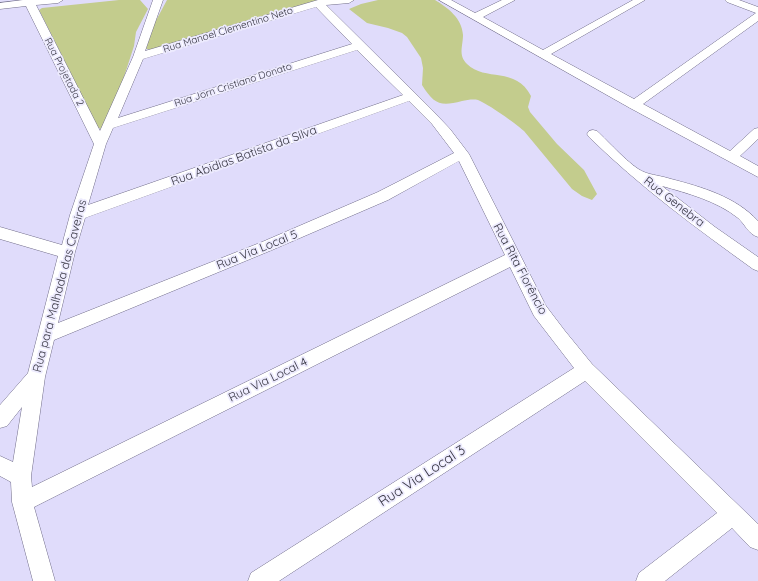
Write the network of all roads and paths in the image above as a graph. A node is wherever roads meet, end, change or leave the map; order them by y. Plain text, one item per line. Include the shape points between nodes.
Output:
1 (58, 0) edge
2 (158, 0) edge
3 (349, 0) edge
4 (444, 0) edge
5 (510, 0) edge
6 (640, 0) edge
7 (730, 0) edge
8 (29, 1) edge
9 (318, 3) junction
10 (0, 6) edge
11 (758, 12) edge
12 (758, 16) edge
13 (475, 17) junction
14 (358, 46) junction
15 (544, 54) junction
16 (138, 57) junction
17 (411, 96) junction
18 (634, 106) junction
19 (108, 125) junction
20 (758, 132) edge
21 (593, 134) dead end
22 (100, 144) junction
23 (462, 154) junction
24 (731, 157) junction
25 (758, 172) edge
26 (640, 176) junction
27 (743, 214) junction
28 (77, 215) junction
29 (758, 217) edge
30 (758, 230) edge
31 (0, 233) edge
32 (67, 252) junction
33 (513, 258) junction
34 (756, 260) edge
35 (47, 336) junction
36 (586, 370) junction
37 (36, 377) junction
38 (0, 419) edge
39 (0, 466) edge
40 (20, 476) junction
41 (22, 502) junction
42 (733, 514) junction
43 (758, 540) edge
44 (44, 581) edge
45 (259, 581) edge
46 (647, 581) edge

1 - 8 street
2 - 16 street, Rua para Malhada das Caveiras
3 - 9 street, Rua Manoel Clementino Neto
4 - 13 street
5 - 13 street
6 - 15 street
7 - 11 street
8 - 10 street
8 - 22 street, Rua Projetada 2
9 - 14 street, Rua Rita Florêncio
9 - 16 street, Rua Manoel Clementino Neto
12 - 18 street
13 - 15 street
14 - 17 street, Rua Rita Florêncio
14 - 19 street, Rua Jorn Cristiano Donato
15 - 18 street
16 - 19 street, Rua para Malhada das Caveiras
17 - 23 street, Rua Rita Florêncio via 436,120
17 - 28 street, Rua Abidias Batista da Silva
18 - 24 street
19 - 22 street, Rua para Malhada das Caveiras
20 - 24 street
21 - 26 street, Rua Genebra
22 - 28 street, Rua para Malhada das Caveiras
23 - 33 street, Rua Rita Florêncio
23 - 35 street, Rua Via Local 5 via 383,196
24 - 25 street
26 - 27 street via 695,190
26 - 34 street, Rua Genebra via 710,231
27 - 29 street
27 - 30 street
28 - 32 street, Rua para Malhada das Caveiras
31 - 32 street
32 - 35 street, Rua para Malhada das Caveiras
33 - 36 street, Rua Rita Florêncio via 540,311
33 - 41 street, Rua Via Local 4
35 - 37 street, Rua para Malhada das Caveiras
36 - 42 street, Rua Rita Florêncio
36 - 45 street, Rua Via Local 3
37 - 38 street
37 - 40 street, Rua para Malhada das Caveiras
39 - 40 street
40 - 41 street, Rua para Malhada das Caveiras
41 - 44 street, Rua para Malhada das Caveiras
42 - 43 street, Rua Rita Florêncio
42 - 46 street

